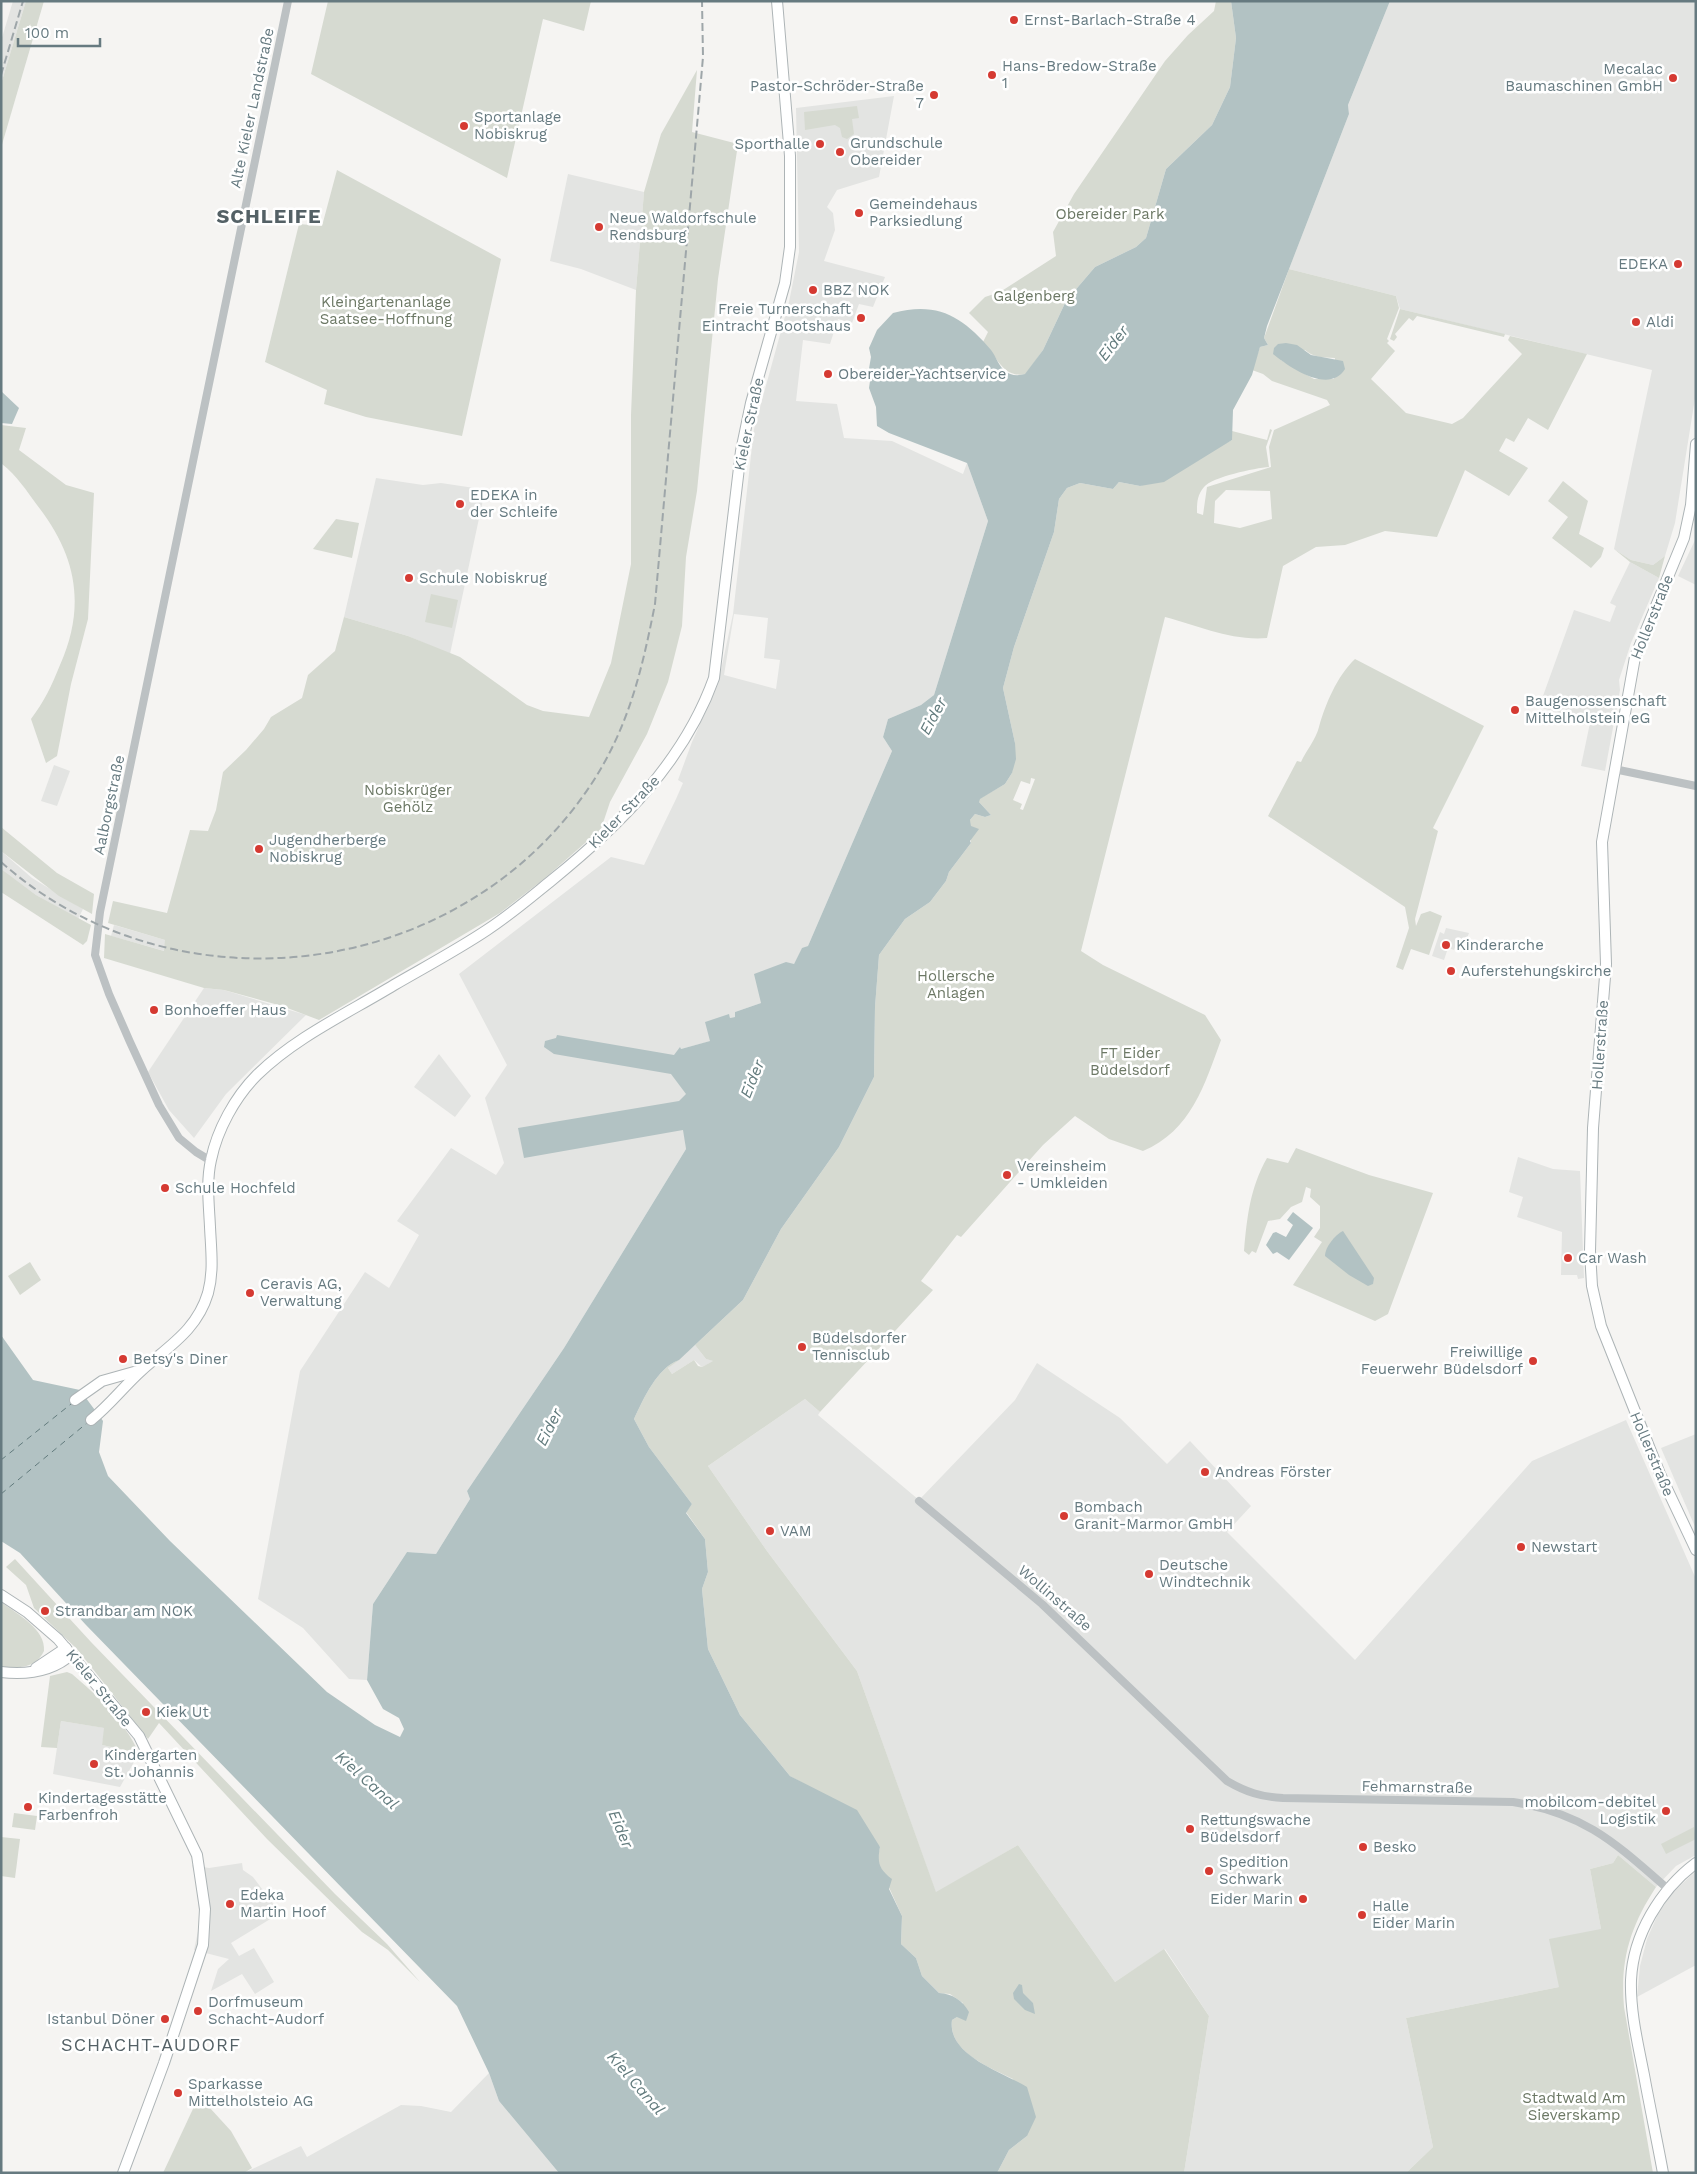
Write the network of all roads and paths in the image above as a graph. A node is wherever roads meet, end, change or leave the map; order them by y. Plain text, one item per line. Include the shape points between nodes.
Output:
1 (288, 1) edge
2 (778, 1) edge
3 (200, 426) joint
4 (1696, 444) edge
5 (1614, 769) junction
6 (1696, 786) edge
7 (210, 1161) junction
8 (142, 1370) junction
9 (75, 1400) dead end
10 (90, 1420) dead end
11 (919, 1501) dead end
12 (1696, 1550) edge
13 (1, 1594) edge
14 (48, 1630) junction
15 (69, 1651) junction
16 (48, 1661) junction
17 (1, 1672) edge
18 (29, 1672) junction
19 (1167, 1722) joint
20 (1696, 1863) edge
21 (1668, 1889) junction
22 (123, 2173) edge
23 (1663, 2173) edge

1 - 3 street, Alte Kieler Landstraße
2 - 7 main road, Kieler Straße via 790,156 790,247 785,283 741,451 714,678 703,708 654,784 584,853 490,928 284,1052 255,1076 231,1111
3 - 7 street, Aalborgstraße via 100,912 95,955 109,994 166,1118 178,1138
4 - 5 main road, Hollerstraße via 1684,538 1635,657
5 - 6 street
5 - 12 main road, Hollerstraße via 1602,842 1606,964 1591,1164 1592,1286 1601,1326 1620,1375 1663,1481
7 - 8 main road, Kieler Straße via 212,1262 208,1293 197,1318 184,1335
8 - 9 main road, Kieler Straße via 102,1381
8 - 10 main road, Kieler Straße
11 - 19 street, Wollinstraße via 1042,1604
13 - 14 main road, Kieler Straße
14 - 15 main road, Kieler Straße
14 - 16 main road via 53,1648
15 - 16 main road
15 - 18 main road via 63,1662
15 - 22 main road, Kieler Straße via 138,1736 159,1775 197,1855 205,1908 203,1945
16 - 18 main road
17 - 18 main road
19 - 21 street, Fehmarnstraße via 1226,1781 1243,1791 1259,1796 1513,1802 1542,1807 1570,1816 1596,1830
20 - 21 main road
21 - 23 main road via 1643,1932 1631,1979 1633,2011

